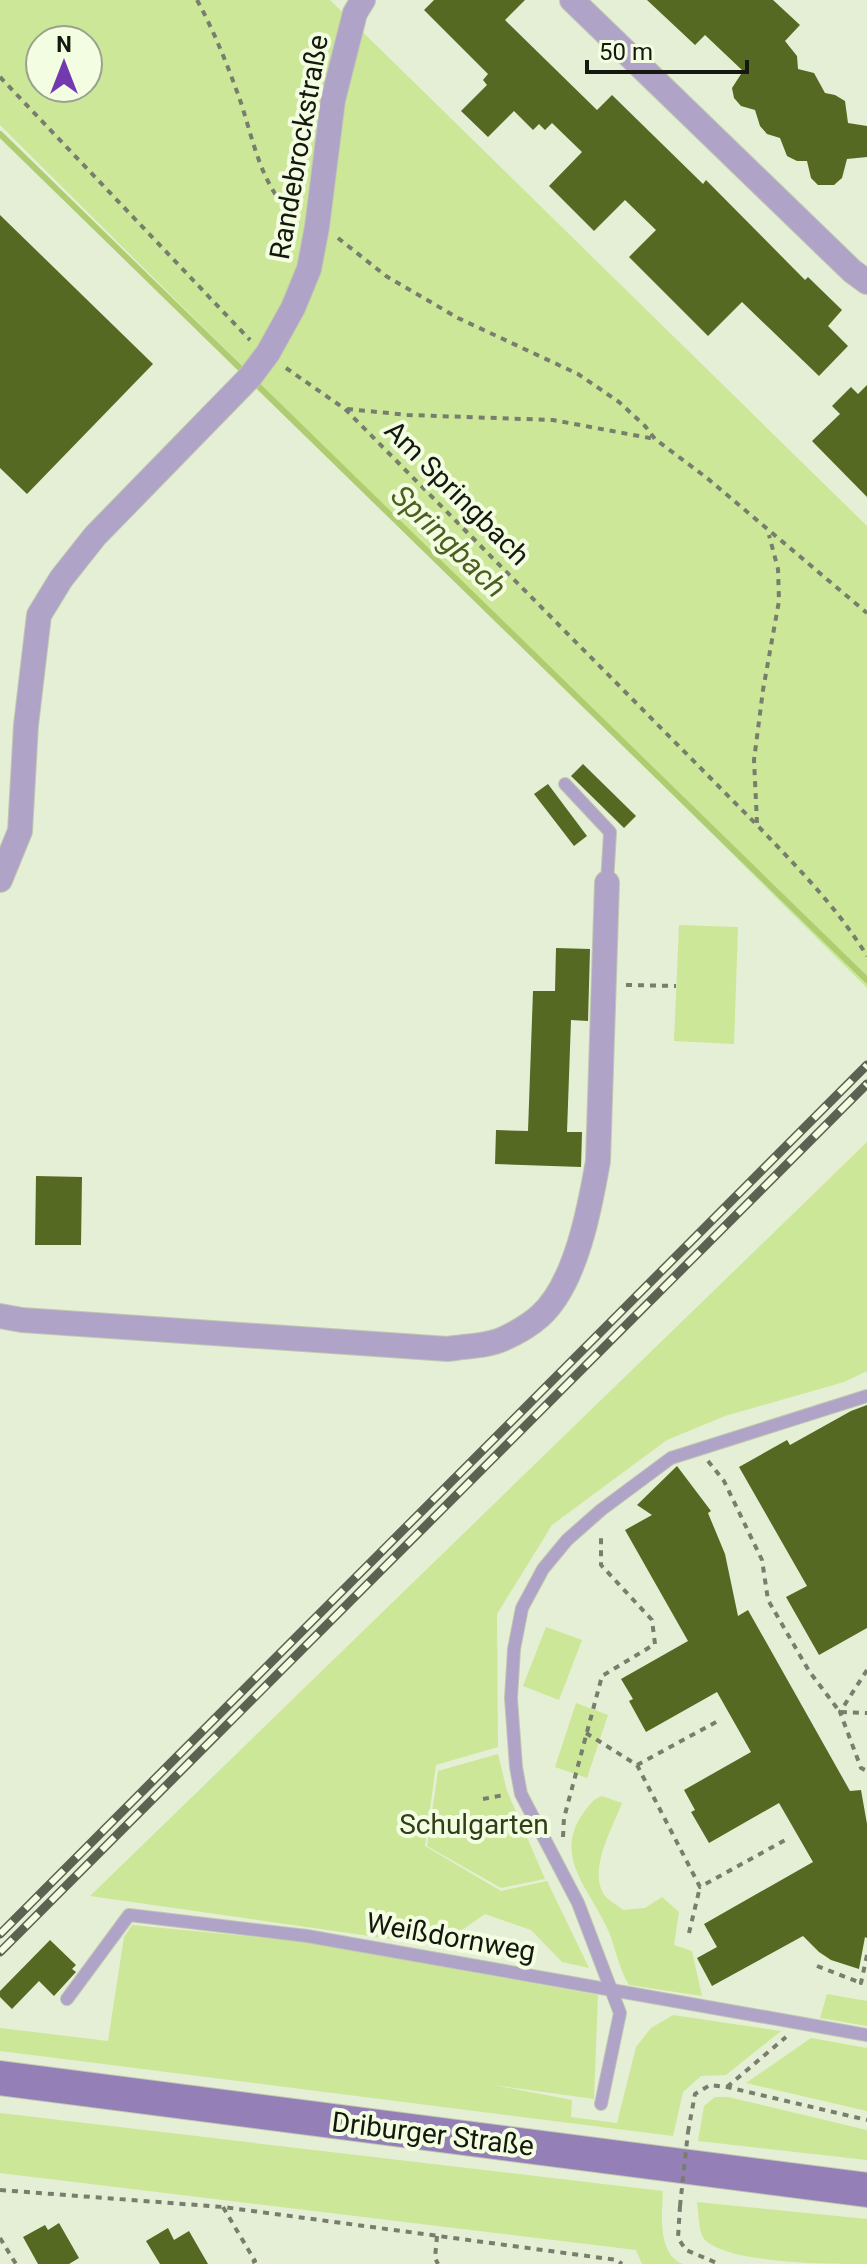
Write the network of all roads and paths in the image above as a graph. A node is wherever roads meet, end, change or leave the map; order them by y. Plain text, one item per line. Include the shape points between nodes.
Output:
1 (197, 0) edge
2 (363, 0) edge
3 (572, 0) edge
4 (0, 77) edge
5 (317, 227) junction
6 (867, 282) edge
7 (268, 353) junction
8 (345, 409) junction
9 (655, 439) junction
10 (769, 533) junction
11 (867, 613) edge
12 (565, 784) dead end
13 (757, 825) junction
14 (0, 880) edge
15 (607, 883) joint
16 (867, 956) edge
17 (604, 985) junction
18 (676, 986) dead end
19 (0, 1316) edge
20 (867, 1396) edge
21 (698, 1448) junction
22 (601, 1510) junction
23 (867, 1670) edge
24 (840, 1712) junction
25 (867, 1713) edge
26 (718, 1721) dead end
27 (586, 1733) junction
28 (637, 1765) junction
29 (867, 1771) edge
30 (521, 1794) junction
31 (483, 1799) dead end
32 (787, 1839) dead end
33 (561, 1868) junction
34 (700, 1887) junction
35 (689, 1933) dead end
36 (867, 1955) edge
37 (817, 1966) dead end
38 (864, 1983) edge
39 (611, 1989) junction
40 (67, 1999) dead end
41 (802, 2023) junction
42 (867, 2035) edge
43 (0, 2078) edge
44 (727, 2087) junction
45 (601, 2104) dead end
46 (867, 2120) edge
47 (0, 2190) edge
48 (867, 2190) edge
49 (223, 2207) junction
50 (437, 2236) junction
51 (0, 2238) edge
52 (16, 2264) edge
53 (248, 2264) edge
54 (438, 2264) edge
55 (622, 2264) edge
56 (719, 2264) edge

1 - 5 path via 277,199 294,216
2 - 5 street, Randebrockstraße via 333,100
3 - 6 street
4 - 7 path, Am Springbach
5 - 7 street, Randebrockstraße via 309,269
5 - 9 path via 458,318 578,374 619,402
7 - 8 path, Am Springbach
7 - 14 street, Randebrockstraße via 95,536 39,615 20,831
8 - 9 path via 553,420
8 - 13 path, Am Springbach
9 - 10 path
10 - 11 path
10 - 13 path via 779,601 754,760
12 - 15 lane via 610,832
13 - 16 path, Am Springbach via 812,883
15 - 17 street
17 - 18 path
17 - 19 street via 598,1161 577,1253 541,1316 501,1341 448,1349
20 - 21 lane
21 - 22 lane via 671,1458
21 - 24 path via 724,1481 762,1560 768,1600
22 - 27 path via 601,1565 652,1620 655,1644 602,1676
22 - 30 lane via 543,1569 522,1608 511,1698
23 - 24 path
24 - 25 path
24 - 29 path via 861,1768
26 - 28 path
27 - 28 path
27 - 33 path via 564,1818
28 - 34 path
30 - 31 path
30 - 33 lane
32 - 34 path
33 - 39 lane
34 - 35 path
36 - 38 path
37 - 38 path
39 - 40 lane, Weißdornweg via 307,1936 129,1915
39 - 41 lane, Weißdornweg
39 - 45 lane via 620,2013
41 - 42 lane, Weißdornweg
41 - 44 path
43 - 48 main road, Driburger Straße
44 - 46 path
44 - 56 path, bridge via 710,2085 695,2094 678,2238 686,2250
47 - 49 path
49 - 50 path
49 - 53 path via 255,2261
50 - 54 path
50 - 55 path
51 - 52 path

